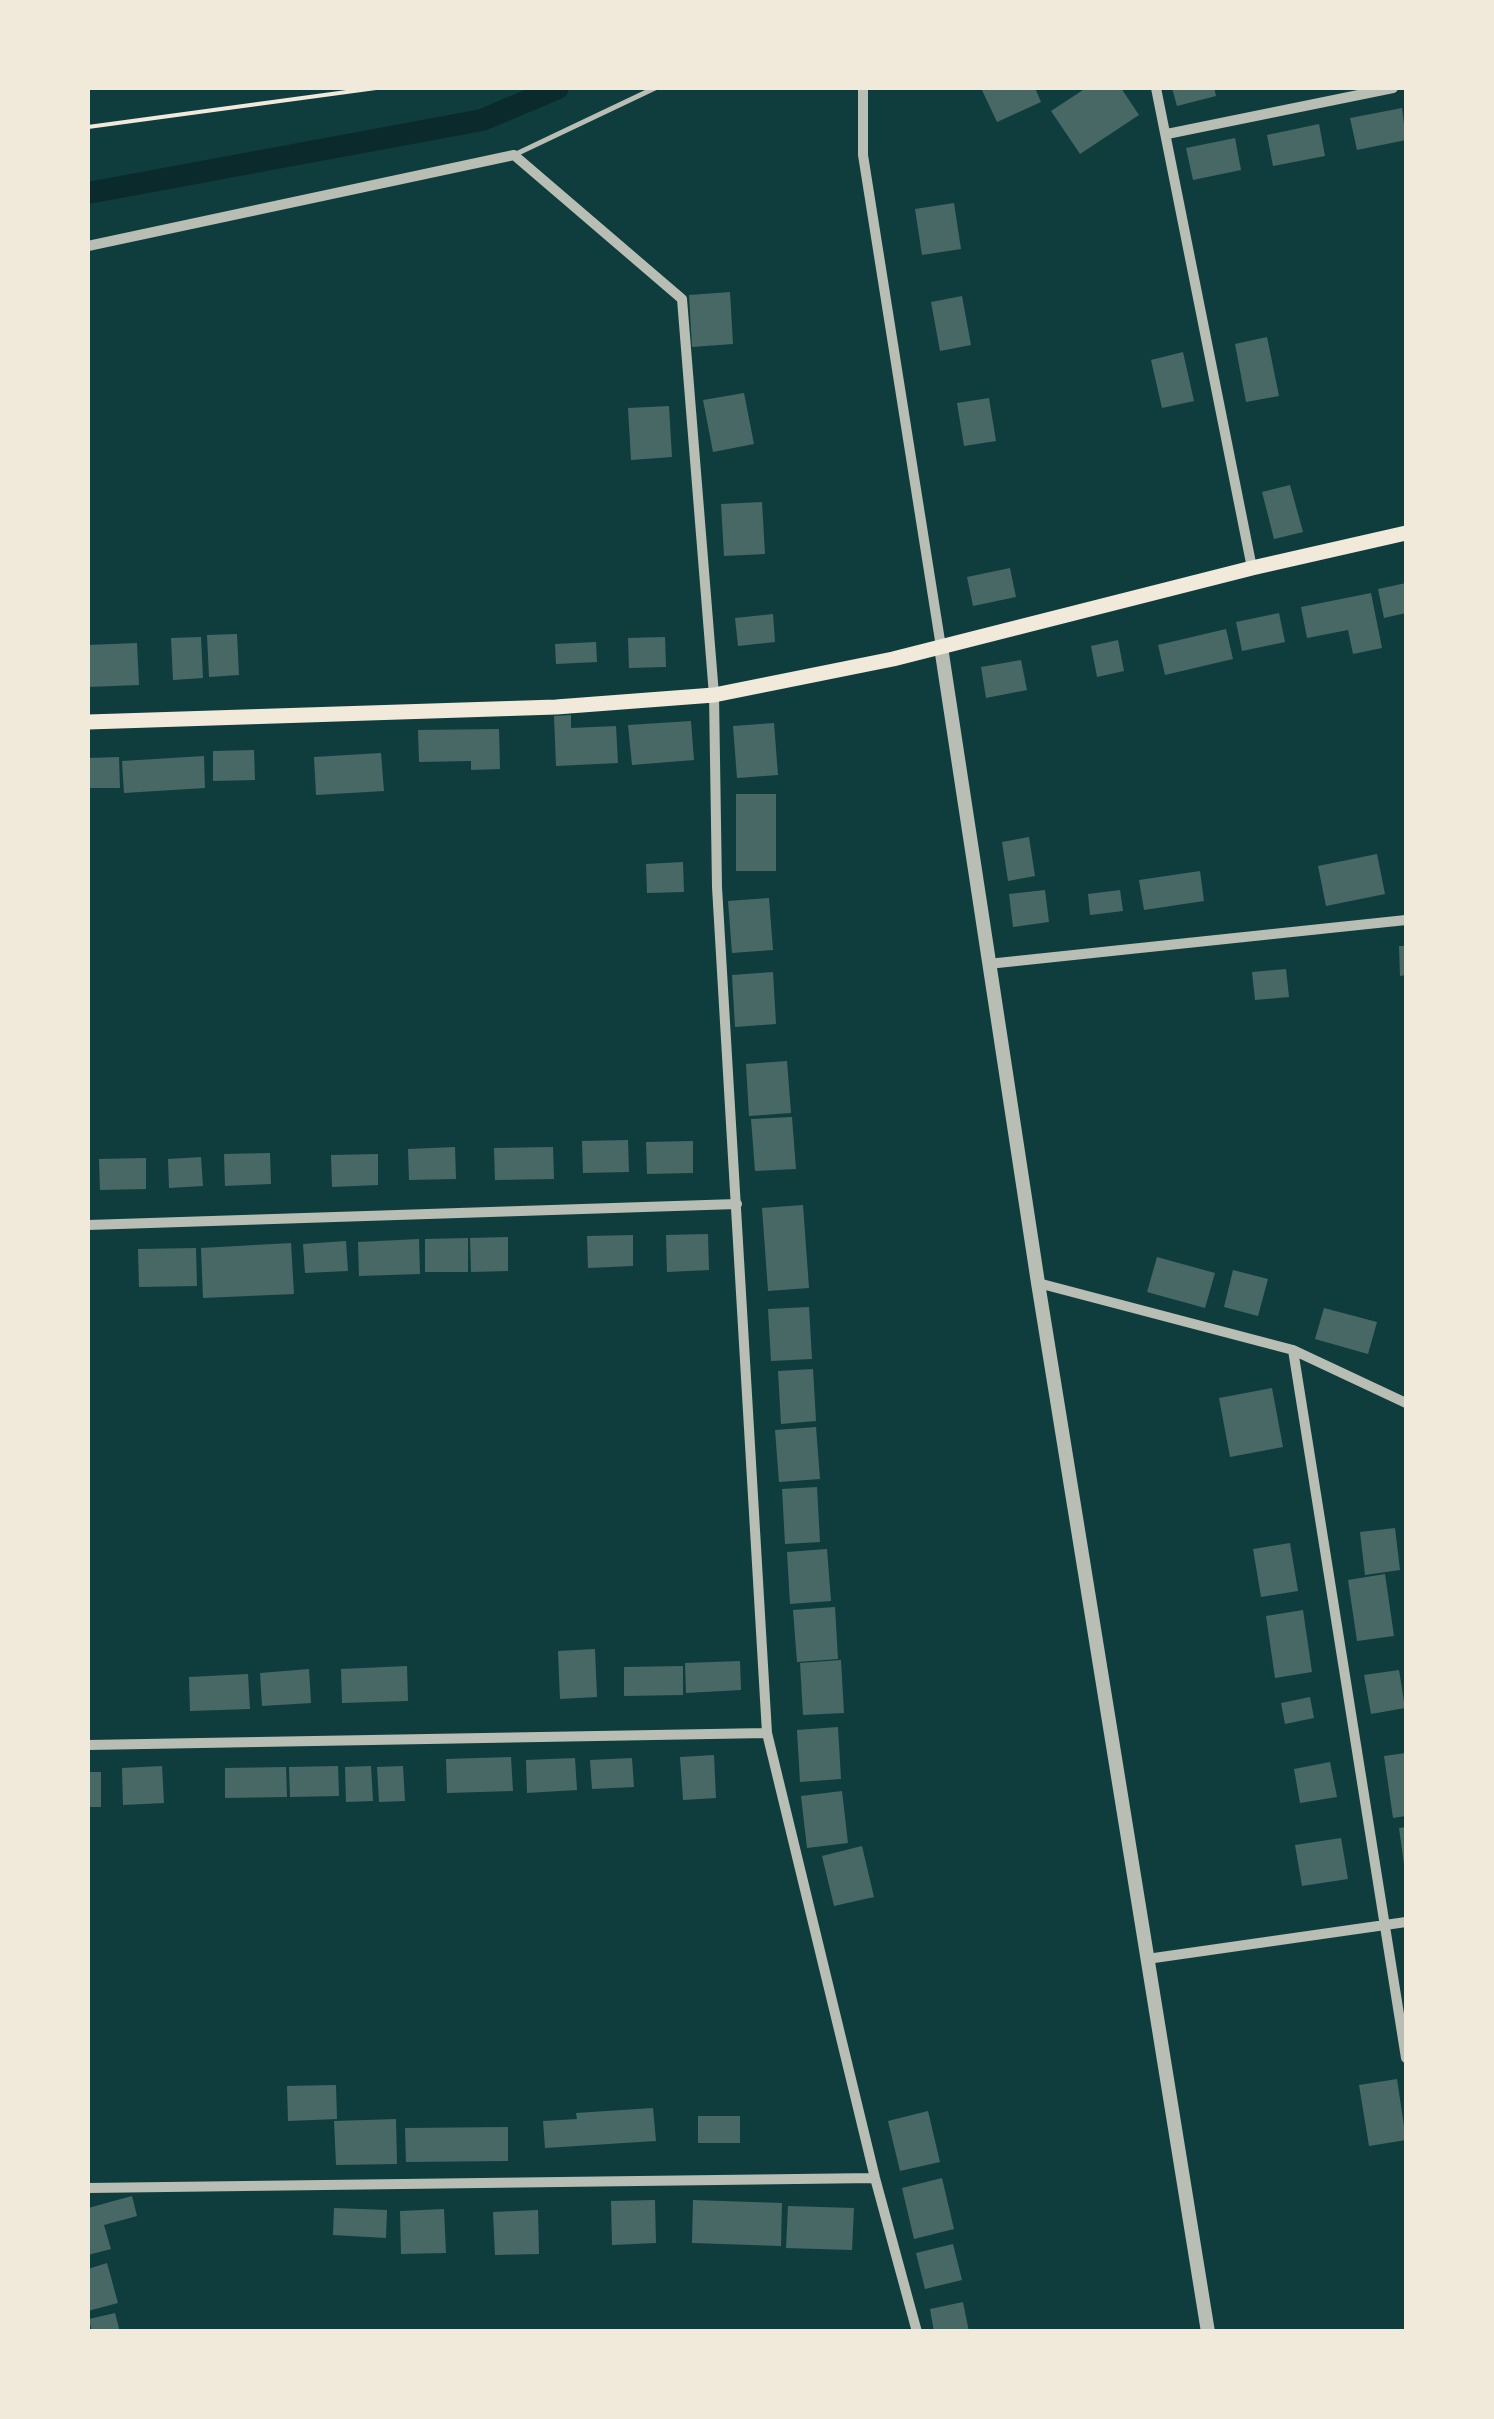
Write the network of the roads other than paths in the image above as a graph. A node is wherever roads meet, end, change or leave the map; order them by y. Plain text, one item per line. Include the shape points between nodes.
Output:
1 (655, 88) edge
2 (863, 88) edge
3 (1156, 88) edge
4 (1393, 88) edge
5 (1166, 134) junction
6 (514, 155) junction
7 (88, 246) edge
8 (1406, 533) edge
9 (1252, 568) junction
10 (940, 647) junction
11 (714, 695) junction
12 (88, 722) edge
13 (1406, 920) edge
14 (988, 964) junction
15 (737, 1204) junction
16 (88, 1226) edge
17 (1038, 1283) junction
18 (1292, 1350) junction
19 (1406, 1403) edge
20 (767, 1732) junction
21 (88, 1745) edge
22 (1406, 1922) edge
23 (1383, 1926) junction
24 (1147, 1960) junction
25 (1406, 2058) edge
26 (875, 2178) junction
27 (88, 2188) edge
28 (917, 2332) edge
29 (1208, 2332) edge

1 - 6 lane
2 - 10 street via 863,155
3 - 5 street
4 - 5 street
5 - 9 street
6 - 7 street
6 - 11 street via 682,299
8 - 9 main road
9 - 10 main road
10 - 11 main road
10 - 14 street
11 - 12 main road via 556,708
11 - 15 street via 717,887
13 - 14 street
14 - 17 street
15 - 16 street
15 - 20 street
17 - 18 street
17 - 24 street
18 - 19 street
18 - 23 street
20 - 21 street
20 - 26 street
22 - 23 street
23 - 24 street
23 - 25 street
24 - 29 street
26 - 27 street
26 - 28 street

